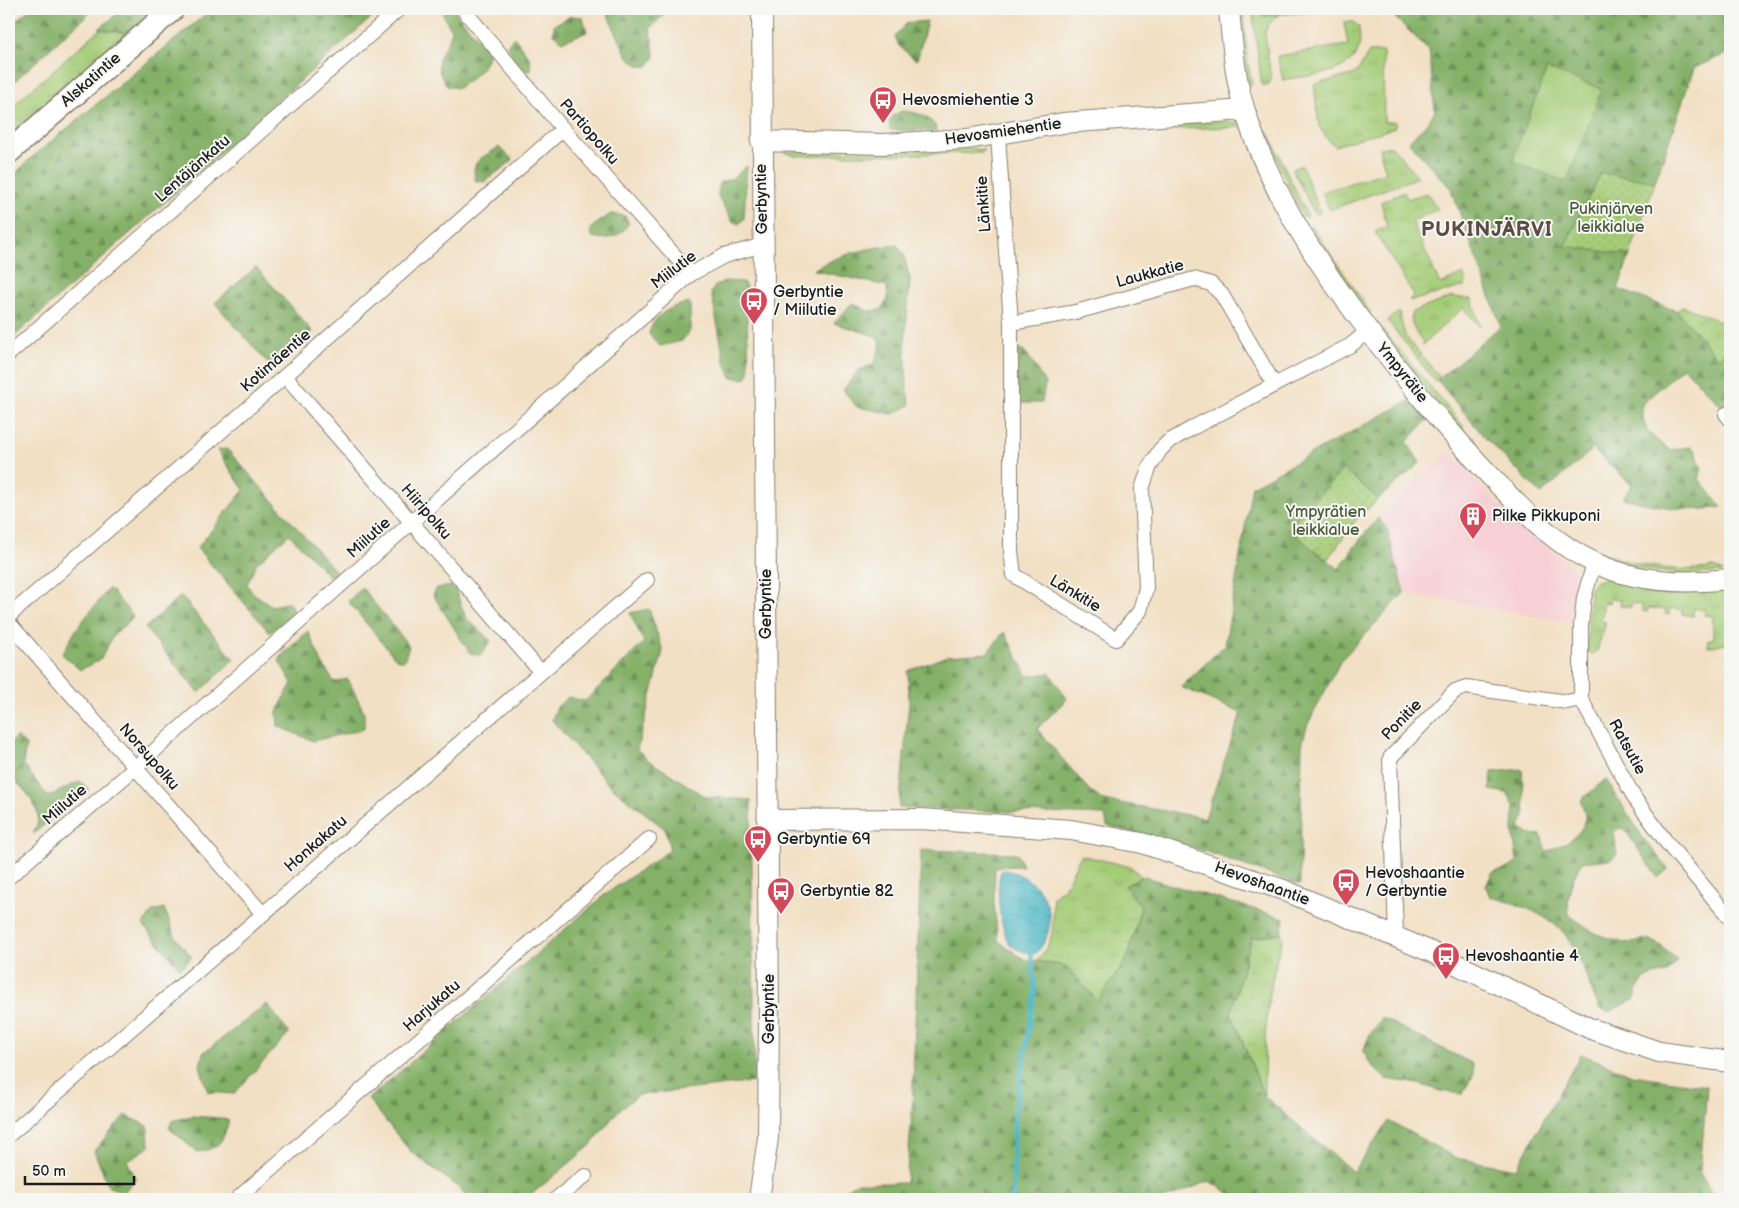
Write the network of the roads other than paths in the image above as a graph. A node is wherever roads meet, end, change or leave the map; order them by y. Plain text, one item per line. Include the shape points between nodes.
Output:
1 (173, 9) edge
2 (400, 9) edge
3 (463, 9) edge
4 (762, 9) edge
5 (1229, 9) edge
6 (1244, 110) junction
7 (562, 129) junction
8 (998, 136) junction
9 (761, 141) junction
10 (9, 152) edge
11 (763, 245) junction
12 (691, 274) junction
13 (1011, 324) junction
14 (1368, 331) junction
15 (9, 354) edge
16 (285, 376) junction
17 (1274, 384) junction
18 (412, 523) junction
19 (1594, 563) junction
20 (1730, 579) edge
21 (647, 580) dead end
22 (9, 616) edge
23 (9, 623) edge
24 (540, 671) junction
25 (1581, 699) junction
26 (135, 768) junction
27 (767, 820) junction
28 (650, 839) dead end
29 (9, 877) edge
30 (262, 914) junction
31 (1730, 918) edge
32 (1396, 937) junction
33 (1730, 1062) edge
34 (9, 1135) edge
35 (585, 1176) dead end
36 (237, 1199) edge
37 (556, 1199) edge
38 (759, 1199) edge

1 - 10 main road, Alskatintie
2 - 15 street, Lentäjänkatu
3 - 7 street, Partiopolku
4 - 9 street, Gerbyntie
5 - 6 street, Ympyrätie
6 - 8 street, Hevosmiehentie via 1063,123
6 - 14 street, Ympyrätie via 1270,173 1297,226
7 - 12 street, Partiopolku
7 - 16 street, Kotimäentie
8 - 9 street, Hevosmiehentie via 884,144
8 - 13 street, Länkitie
9 - 11 street, Gerbyntie
11 - 12 street, Miilutie via 724,256
11 - 27 street, Gerbyntie
12 - 18 street, Miilutie
13 - 17 street, Laukkatie via 1076,312 1194,279 1211,284 1222,295
13 - 17 street, Länkitie via 1011,551 1014,575 1116,639 1140,611 1146,588 1142,489 1160,450 1174,438
14 - 17 street, Länkitie via 1351,346
14 - 19 street, Ympyrätie via 1456,441 1540,529
16 - 18 street, Hiiripolku
16 - 22 street, Kotimäentie
18 - 24 street, Hiiripolku
18 - 26 street, Miilutie
19 - 20 street, Ympyrätie via 1658,580
19 - 25 street, Ratsutie via 1584,598 1581,626
21 - 24 street, Honkakatu
23 - 26 street, Norsupolku
24 - 30 street, Honkakatu
25 - 31 street, Ratsutie via 1635,800 1666,843
25 - 32 street, Ponitie via 1567,702 1466,687 1455,690 1390,758
26 - 29 street, Miilutie
26 - 30 street, Norsupolku
27 - 32 street, Hevoshaantie via 921,819 1080,831 1142,843 1213,865 1281,889
27 - 38 street, Gerbyntie via 768,1138
28 - 36 street, Harjukatu
30 - 34 street, Honkakatu
32 - 33 street, Hevoshaantie via 1590,1028 1659,1052
35 - 37 street

